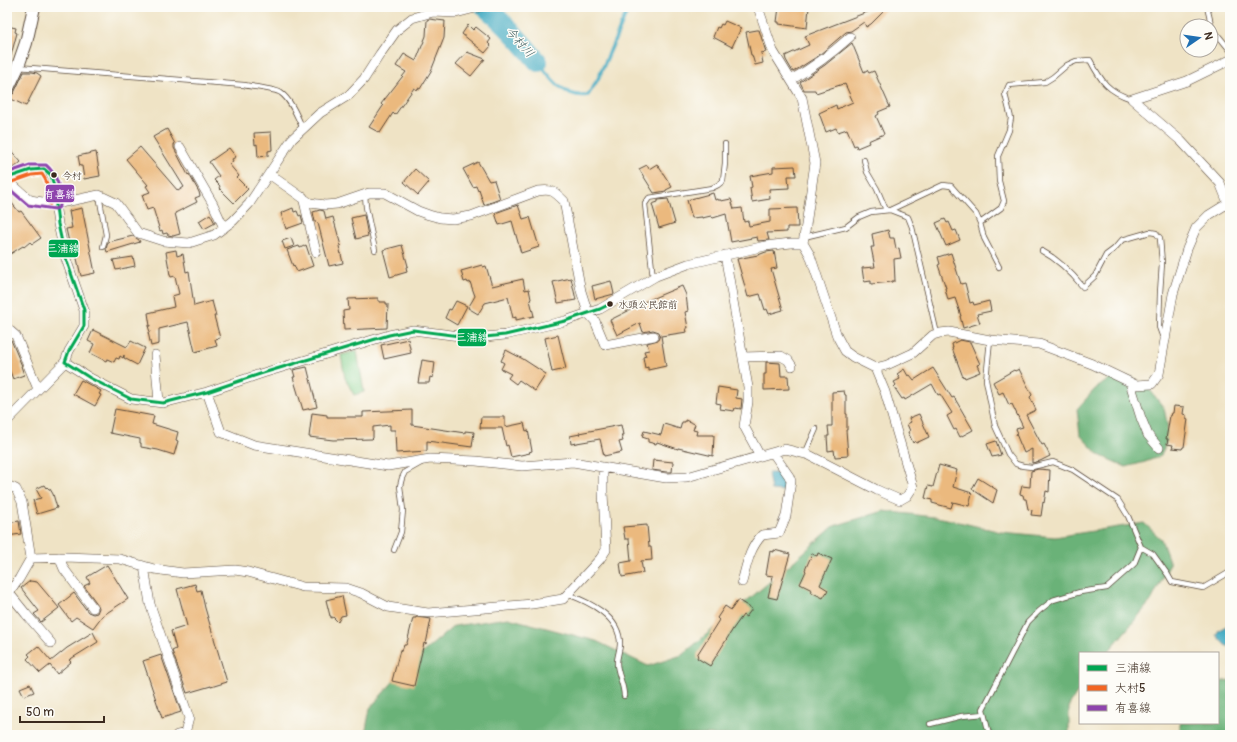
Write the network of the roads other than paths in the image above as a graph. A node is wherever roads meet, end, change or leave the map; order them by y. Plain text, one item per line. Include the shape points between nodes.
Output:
1 (34, 7) edge
2 (479, 7) edge
3 (758, 7) edge
4 (1207, 7) edge
5 (850, 37) dead end
6 (1230, 50) edge
7 (1230, 60) edge
8 (18, 67) junction
9 (791, 80) junction
10 (7, 90) edge
11 (1132, 99) junction
12 (303, 129) junction
13 (725, 144) dead end
14 (180, 147) dead end
15 (864, 160) dead end
16 (269, 174) junction
17 (7, 179) edge
18 (99, 195) junction
19 (365, 195) junction
20 (303, 197) junction
21 (1229, 203) edge
22 (55, 204) junction
23 (888, 210) junction
24 (980, 222) junction
25 (224, 228) junction
26 (803, 240) junction
27 (103, 247) dead end
28 (375, 250) dead end
29 (1042, 251) dead end
30 (316, 252) dead end
31 (725, 255) junction
32 (999, 267) dead end
33 (653, 278) junction
34 (588, 313) junction
35 (7, 328) edge
36 (937, 334) junction
37 (654, 336) dead end
38 (990, 340) junction
39 (1164, 342) junction
40 (155, 355) dead end
41 (743, 357) junction
42 (65, 362) junction
43 (792, 366) dead end
44 (875, 368) junction
45 (1130, 383) junction
46 (38, 389) junction
47 (207, 392) junction
48 (159, 402) junction
49 (7, 421) edge
50 (816, 429) dead end
51 (1159, 448) dead end
52 (773, 453) junction
53 (805, 454) junction
54 (760, 456) junction
55 (428, 459) junction
56 (603, 468) junction
57 (7, 485) edge
58 (1141, 547) junction
59 (394, 550) dead end
60 (58, 557) junction
61 (31, 558) junction
62 (144, 566) junction
63 (1230, 572) edge
64 (742, 582) dead end
65 (567, 594) junction
66 (8, 595) edge
67 (93, 608) dead end
68 (52, 643) dead end
69 (624, 696) dead end
70 (984, 714) junction
71 (930, 724) dead end
72 (177, 735) edge
73 (990, 735) edge

1 - 8 street
2 - 12 street via 456,13 433,12 412,18 397,30 359,85 349,95 320,113
3 - 9 street via 773,51
4 - 6 lane via 1212,28
5 - 9 street via 820,62
7 - 11 street via 1187,81
8 - 10 street
8 - 12 lane via 261,88 281,93 289,101
9 - 26 street via 802,98 815,163
11 - 21 street via 1181,141 1206,167 1220,183
11 - 24 lane via 1109,88 1099,77 1090,60 1067,65 1045,82 1009,86 1005,94 1011,118 998,156 999,181 1004,201 1001,208
12 - 16 street via 292,140
13 - 33 lane via 726,163 723,181 718,185 649,198 645,204
14 - 25 street
15 - 23 lane via 867,172
16 - 20 street
16 - 25 street via 249,204
17 - 22 street via 30,200
17 - 22 lane via 31,170 44,169 51,175
18 - 22 street
18 - 25 street via 116,203 138,232 163,241 189,243 214,235
18 - 27 lane via 106,235
19 - 20 street via 325,205 310,203
19 - 28 lane
19 - 34 street via 385,193 428,215 453,219 471,216 538,191 549,190 557,194 564,201
20 - 30 street
21 - 39 street via 1209,215 1196,228 1173,294
22 - 42 street via 65,256 84,310 84,326
23 - 24 lane via 943,185 952,186
23 - 26 lane via 871,212 846,227
23 - 36 lane via 908,217 912,227
24 - 32 lane via 984,238
26 - 31 street
26 - 44 street via 837,336 845,351 853,358
29 - 39 lane via 1071,272 1083,287 1095,276 1106,255 1122,240 1150,232 1156,233 1160,238 1162,263 1159,327
31 - 33 street via 688,264
31 - 41 street
33 - 34 street
34 - 37 street via 595,321 605,345
34 - 47 street via 565,322 505,335 475,338 413,330 278,368
35 - 46 street via 16,336
36 - 38 street via 949,332
36 - 44 street via 913,353
38 - 45 street via 1040,344 1092,364
38 - 58 lane via 986,380 995,426 1008,454 1016,464 1023,466 1032,467 1053,462 1073,470 1118,500
39 - 45 street via 1160,374 1152,384
40 - 48 street
41 - 43 street via 781,356
41 - 54 street via 748,387 744,426
42 - 46 street
42 - 48 street via 131,399
44 - 53 street via 885,392 913,487 907,496 900,500 894,498
45 - 51 street via 1148,435
46 - 49 street
47 - 48 street
47 - 55 street via 221,432 254,445 388,466
50 - 53 lane
52 - 53 street via 785,449
52 - 54 street
52 - 64 street via 789,476 786,516 779,533 762,535 756,542 750,552
54 - 56 street via 687,477 666,478
55 - 56 street via 522,466 573,462
55 - 59 lane via 406,472 402,478 401,532
56 - 65 street via 606,550
57 - 61 street via 16,489 22,502
58 - 63 lane via 1153,554 1172,582 1203,588
58 - 70 lane via 1134,564 1106,588 1053,600 1028,622 983,709
60 - 61 street
60 - 62 street via 120,559
60 - 67 street
61 - 66 street
62 - 65 street via 183,573 235,570 303,587 346,588 388,607 428,613 532,604 563,599
62 - 72 street via 150,604 189,718 185,733
65 - 69 lane via 604,613 616,629 620,644 616,663
66 - 68 street
70 - 71 lane via 962,716
70 - 73 lane

